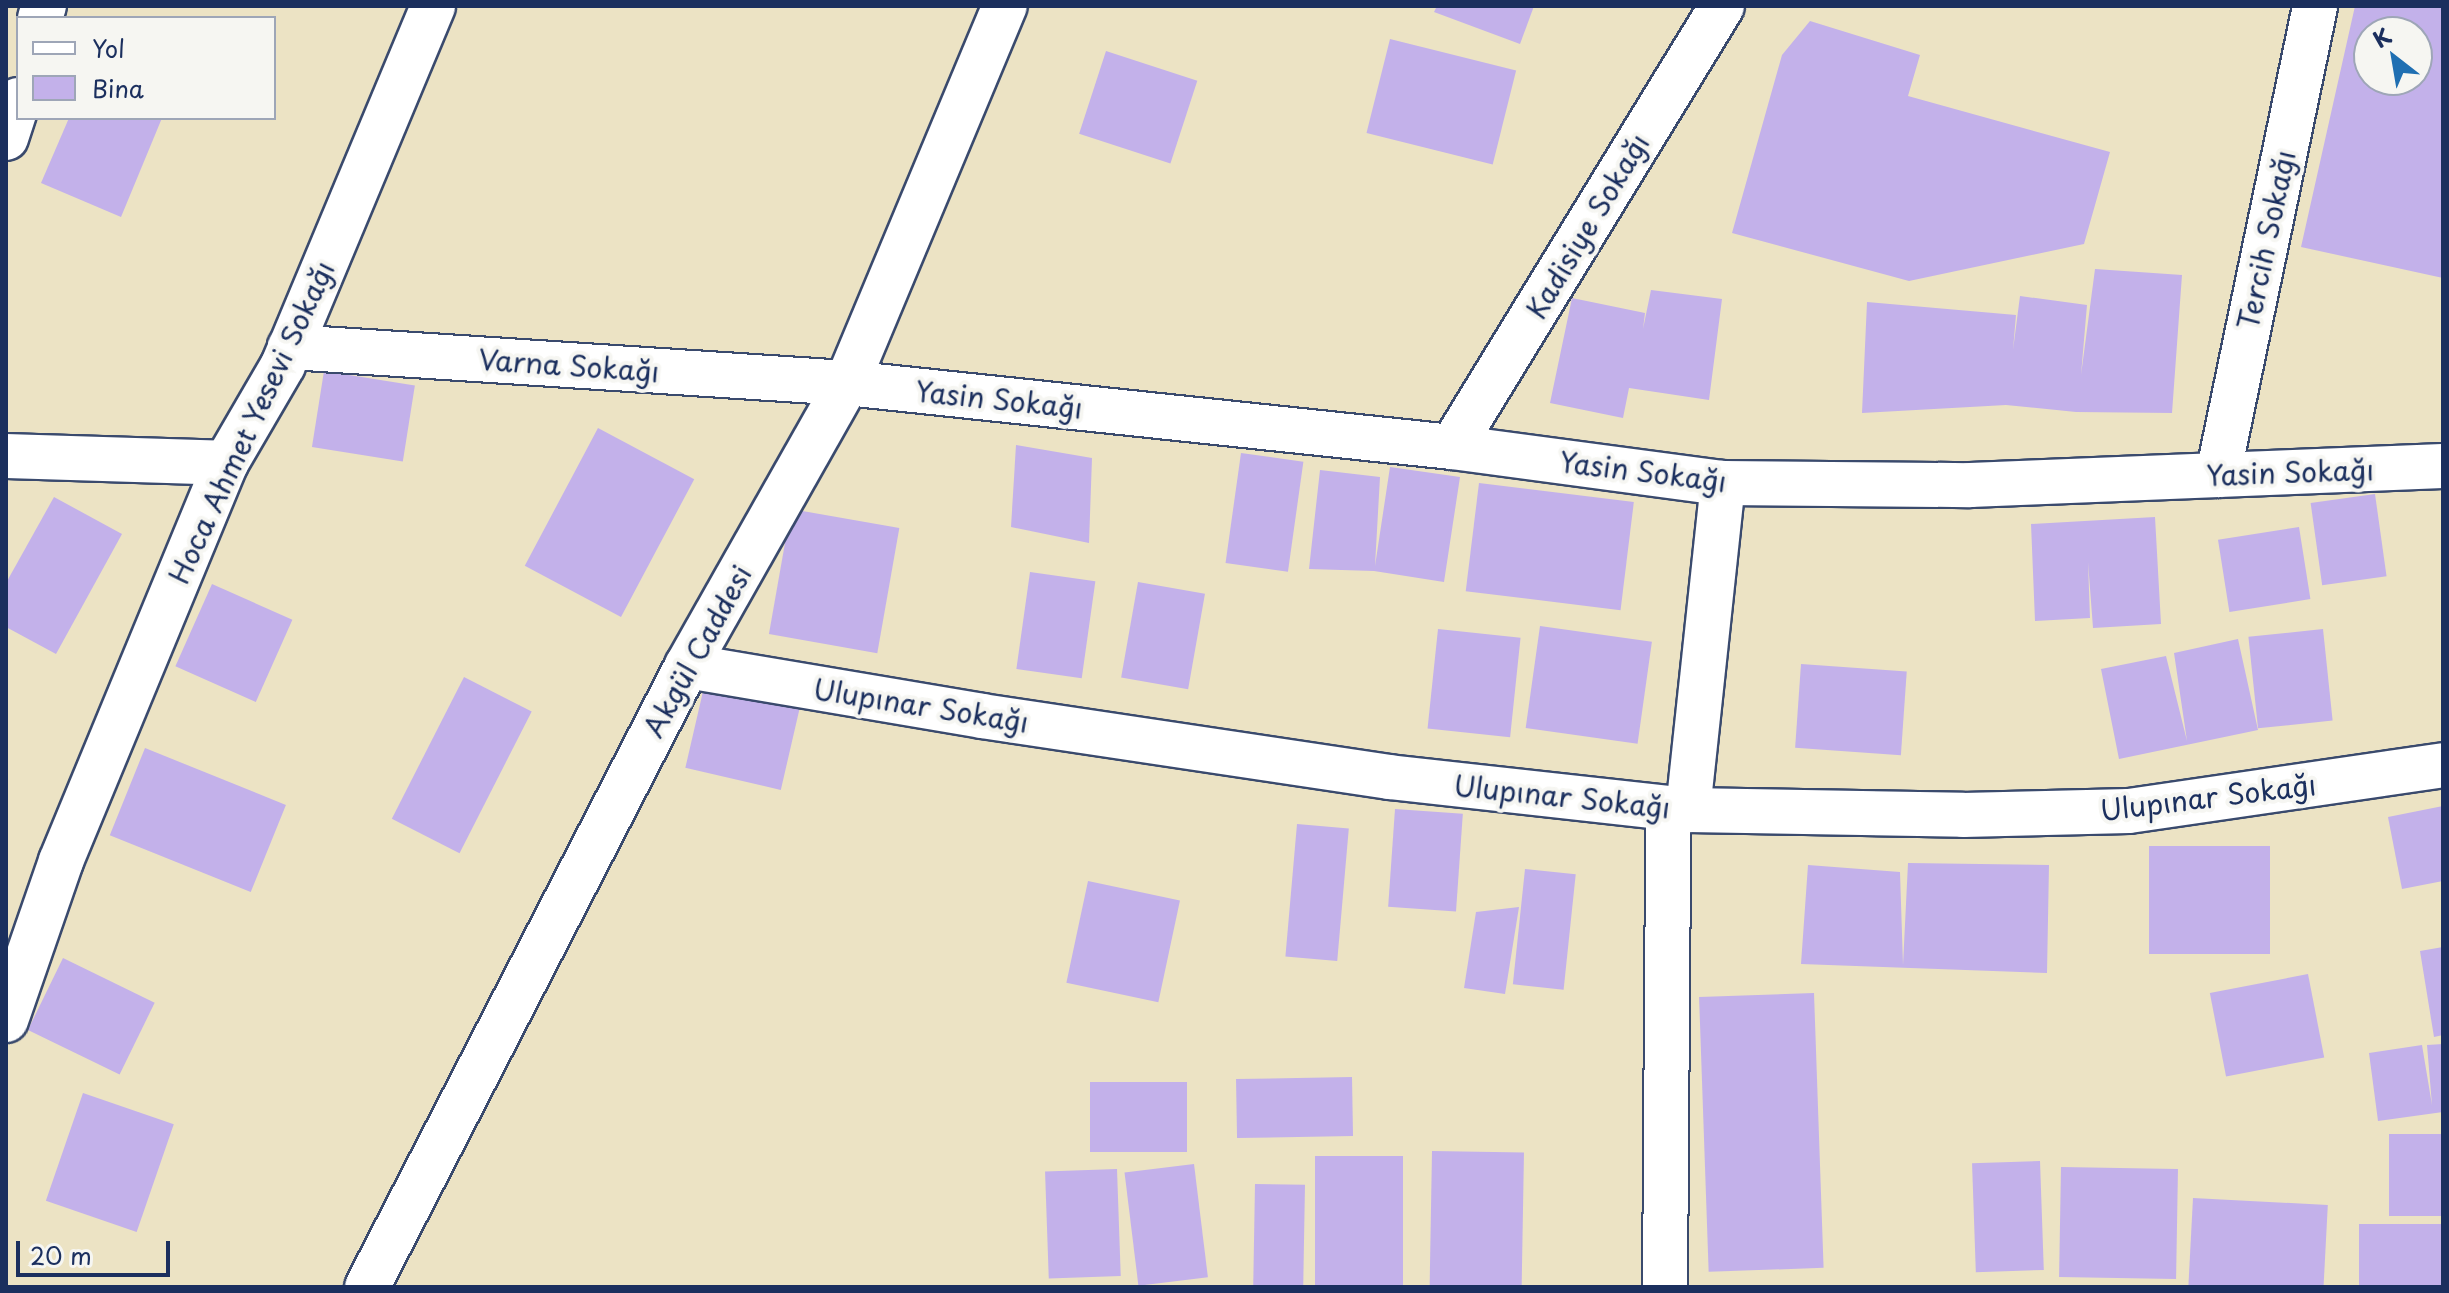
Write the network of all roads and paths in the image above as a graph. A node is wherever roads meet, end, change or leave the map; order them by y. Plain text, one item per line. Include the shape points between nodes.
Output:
1 (433, 6) edge
2 (1005, 6) edge
3 (1722, 6) edge
4 (2315, 6) edge
5 (16, 106) edge
6 (6, 138) edge
7 (290, 347) junction
8 (847, 383) junction
9 (1452, 447) junction
10 (6, 456) edge
11 (226, 463) junction
12 (2443, 466) edge
13 (2218, 475) junction
14 (1723, 483) junction
15 (687, 666) junction
16 (2443, 765) edge
17 (1678, 809) junction
18 (6, 1020) edge
19 (367, 1287) edge
20 (1665, 1287) edge

1 - 7 street, Hoca Ahmet Yesevi Sokağı
2 - 8 street, Akgül Caddesi
3 - 9 street, Kadisiye Sokağı
4 - 13 street, Tercih Sokağı
5 - 6 street
7 - 8 street, Varna Sokağı
7 - 11 street, Hoca Ahmet Yesevi Sokağı
8 - 9 street, Yasin Sokağı
8 - 15 street, Akgül Caddesi
9 - 14 street, Yasin Sokağı
10 - 11 street
11 - 18 street, Hoca Ahmet Yesevi Sokağı via 61,861
12 - 13 street, Yasin Sokağı
13 - 14 street, Yasin Sokağı via 1970,485
14 - 17 street
15 - 17 street, Ulupınar Sokağı via 1389,777
15 - 19 street, Akgül Caddesi
16 - 17 street, Ulupınar Sokağı via 2129,811 1963,815
17 - 20 street

